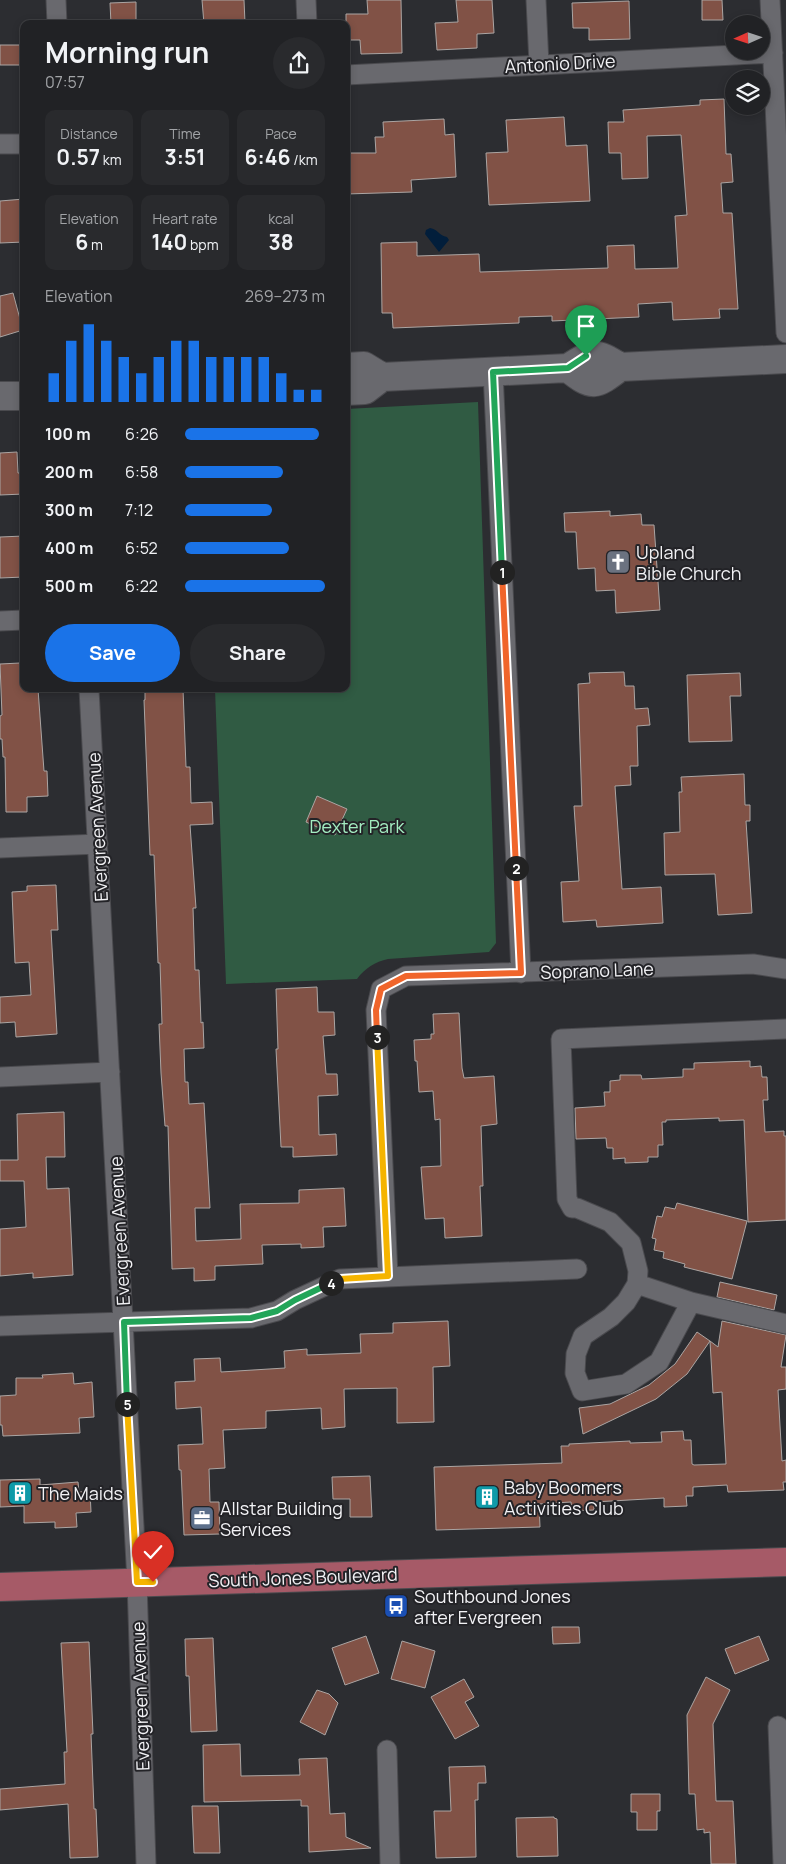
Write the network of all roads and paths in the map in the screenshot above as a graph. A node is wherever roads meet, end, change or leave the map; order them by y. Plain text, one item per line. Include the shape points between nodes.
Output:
1 (56, 0) edge
2 (306, 0) edge
3 (536, 0) edge
4 (770, 0) edge
5 (57, 20) edge
6 (308, 20) edge
7 (773, 53) junction
8 (539, 64) junction
9 (350, 75) edge
10 (0, 144) edge
11 (20, 144) edge
12 (786, 333) edge
13 (786, 359) edge
14 (350, 368) edge
15 (493, 372) junction
16 (382, 377) junction
17 (350, 391) edge
18 (0, 396) edge
19 (20, 396) edge
20 (20, 620) edge
21 (0, 621) edge
22 (89, 692) edge
23 (98, 844) junction
24 (0, 848) edge
25 (786, 969) edge
26 (521, 973) junction
27 (786, 1028) edge
28 (110, 1072) junction
29 (0, 1077) edge
30 (577, 1269) dead end
31 (388, 1276) junction
32 (637, 1284) junction
33 (691, 1302) junction
34 (124, 1322) junction
35 (786, 1324) edge
36 (0, 1326) edge
37 (786, 1562) edge
38 (137, 1582) junction
39 (0, 1587) edge
40 (778, 1726) dead end
41 (387, 1750) dead end
42 (146, 1864) edge
43 (390, 1864) edge
44 (783, 1864) edge

1 - 5 street
2 - 6 street
3 - 8 street
4 - 7 street
7 - 8 street, Antonio Drive
7 - 12 street
8 - 9 street, Antonio Drive
10 - 11 street
13 - 15 street via 620,367 601,356 586,356 568,368
14 - 16 street via 364,366
15 - 16 street
15 - 26 street
16 - 17 street via 366,390
18 - 19 street
20 - 21 street
22 - 23 street, Evergreen Avenue
23 - 24 street
23 - 28 street, Evergreen Avenue
25 - 26 street, Soprano Lane via 753,964
26 - 31 street, Soprano Lane via 406,976 381,989 376,1010
27 - 32 street via 561,1039 567,1198 572,1208 610,1222 631,1243 638,1271
28 - 29 street
28 - 34 street, Evergreen Avenue
30 - 31 street
31 - 34 street via 340,1279 277,1311 251,1318
32 - 33 street
32 - 33 street via 612,1317 583,1336 576,1354 574,1373 582,1391 626,1384 659,1362
33 - 35 street
34 - 36 street
34 - 38 street, Evergreen Avenue
37 - 38 main road, South Jones Boulevard
38 - 39 main road, South Jones Boulevard
38 - 42 street, Evergreen Avenue
40 - 44 street
41 - 43 street

